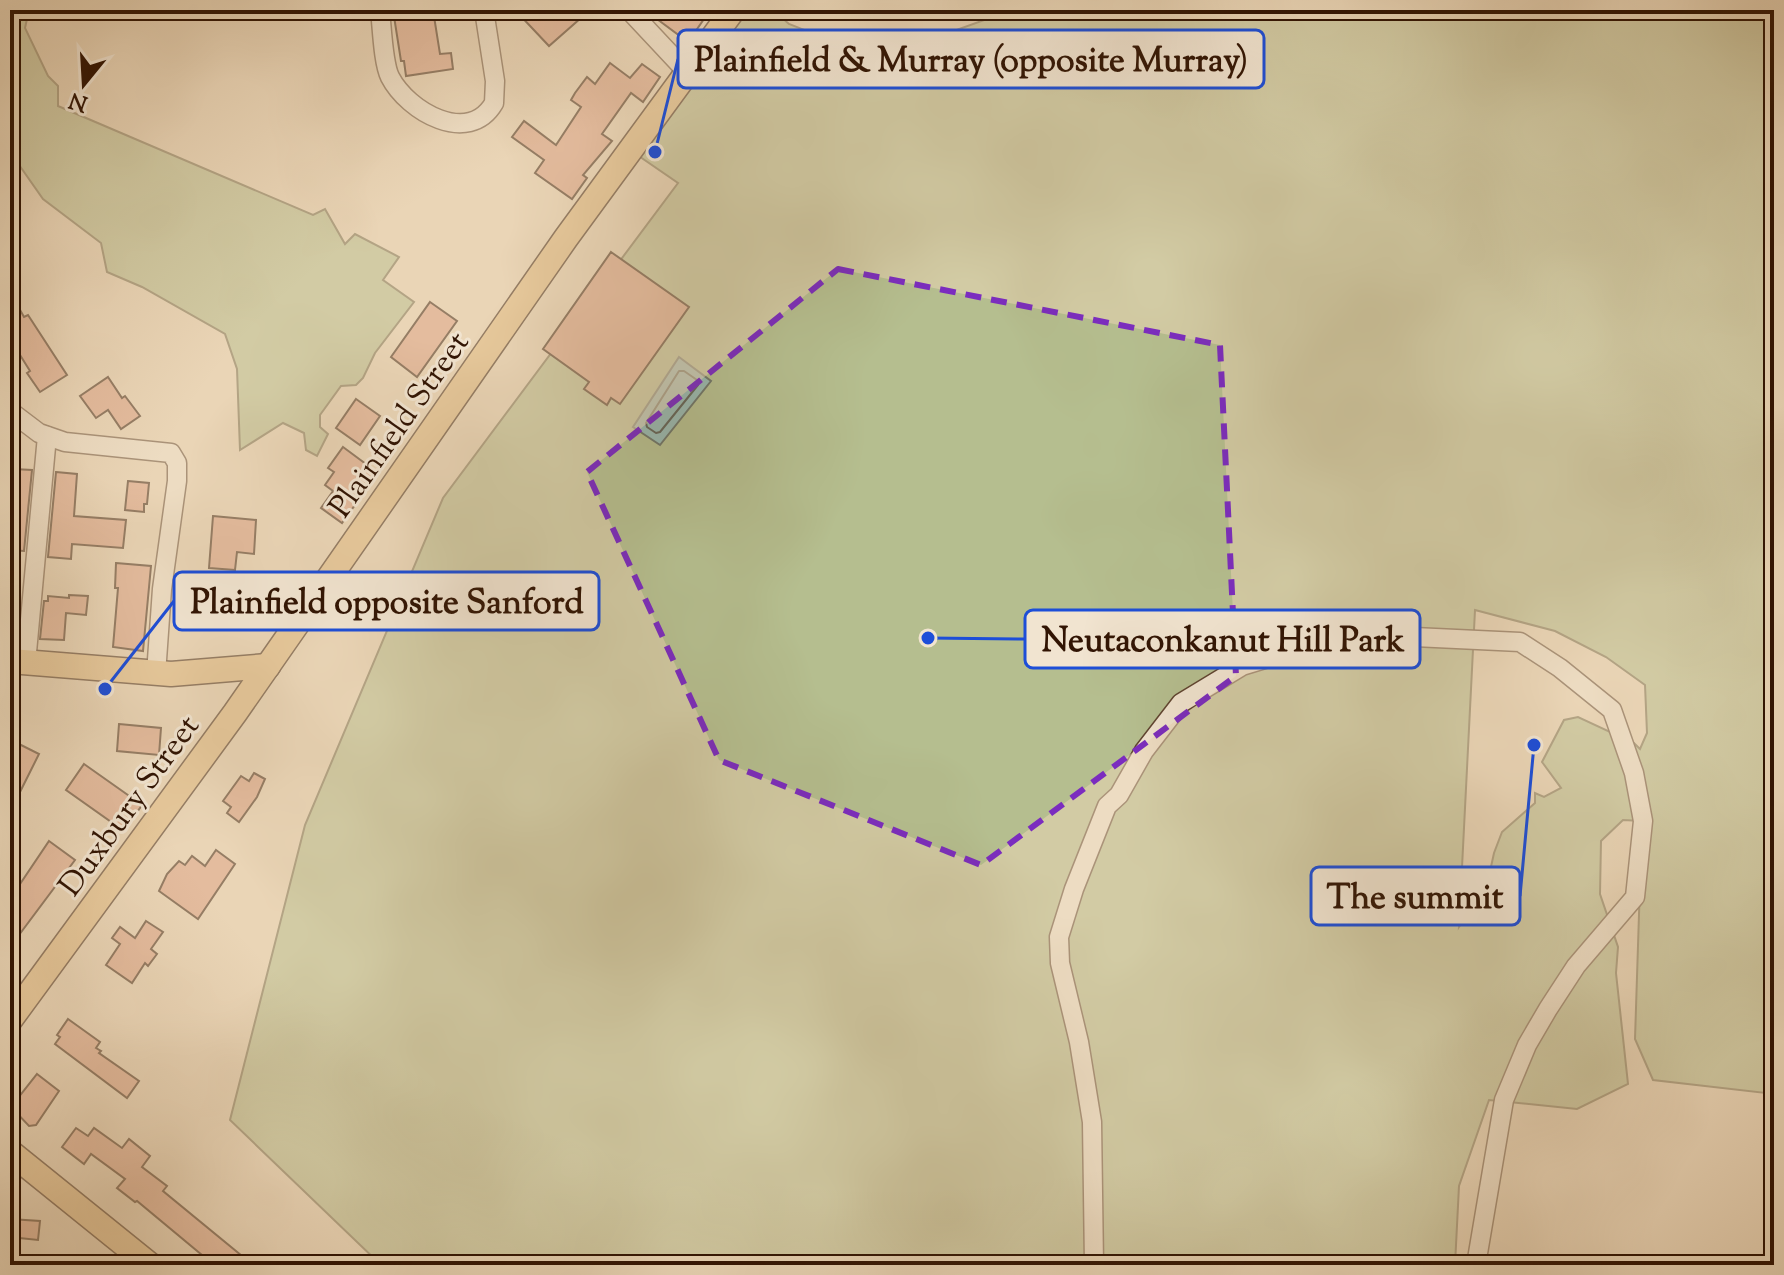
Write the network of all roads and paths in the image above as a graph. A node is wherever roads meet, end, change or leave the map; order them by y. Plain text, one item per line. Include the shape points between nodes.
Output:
1 (380, 10) edge
2 (484, 10) edge
3 (629, 10) edge
4 (733, 10) edge
5 (688, 73) junction
6 (10, 411) edge
7 (47, 436) junction
8 (18, 662) edge
9 (268, 666) junction
10 (156, 674) junction
11 (10, 1020) edge
12 (10, 1152) edge
13 (142, 1262) edge
14 (1094, 1265) edge
15 (1476, 1265) edge

1 - 2 street via 387,69 396,87 418,108 458,124 477,121 494,103
3 - 5 street
4 - 5 main road, Plainfield Street
5 - 9 main road, Plainfield Street via 566,238
6 - 7 street
7 - 8 street
7 - 10 street via 171,453 177,463
8 - 10 main road
9 - 10 main road
9 - 11 main road, Duxbury Street
12 - 13 main road
14 - 15 street via 1092,1122 1059,937 1107,806 1181,703 1242,666 1314,644 1393,636 1520,642 1560,668 1612,710 1634,773 1643,821 1635,897 1555,998 1527,1045 1504,1100

